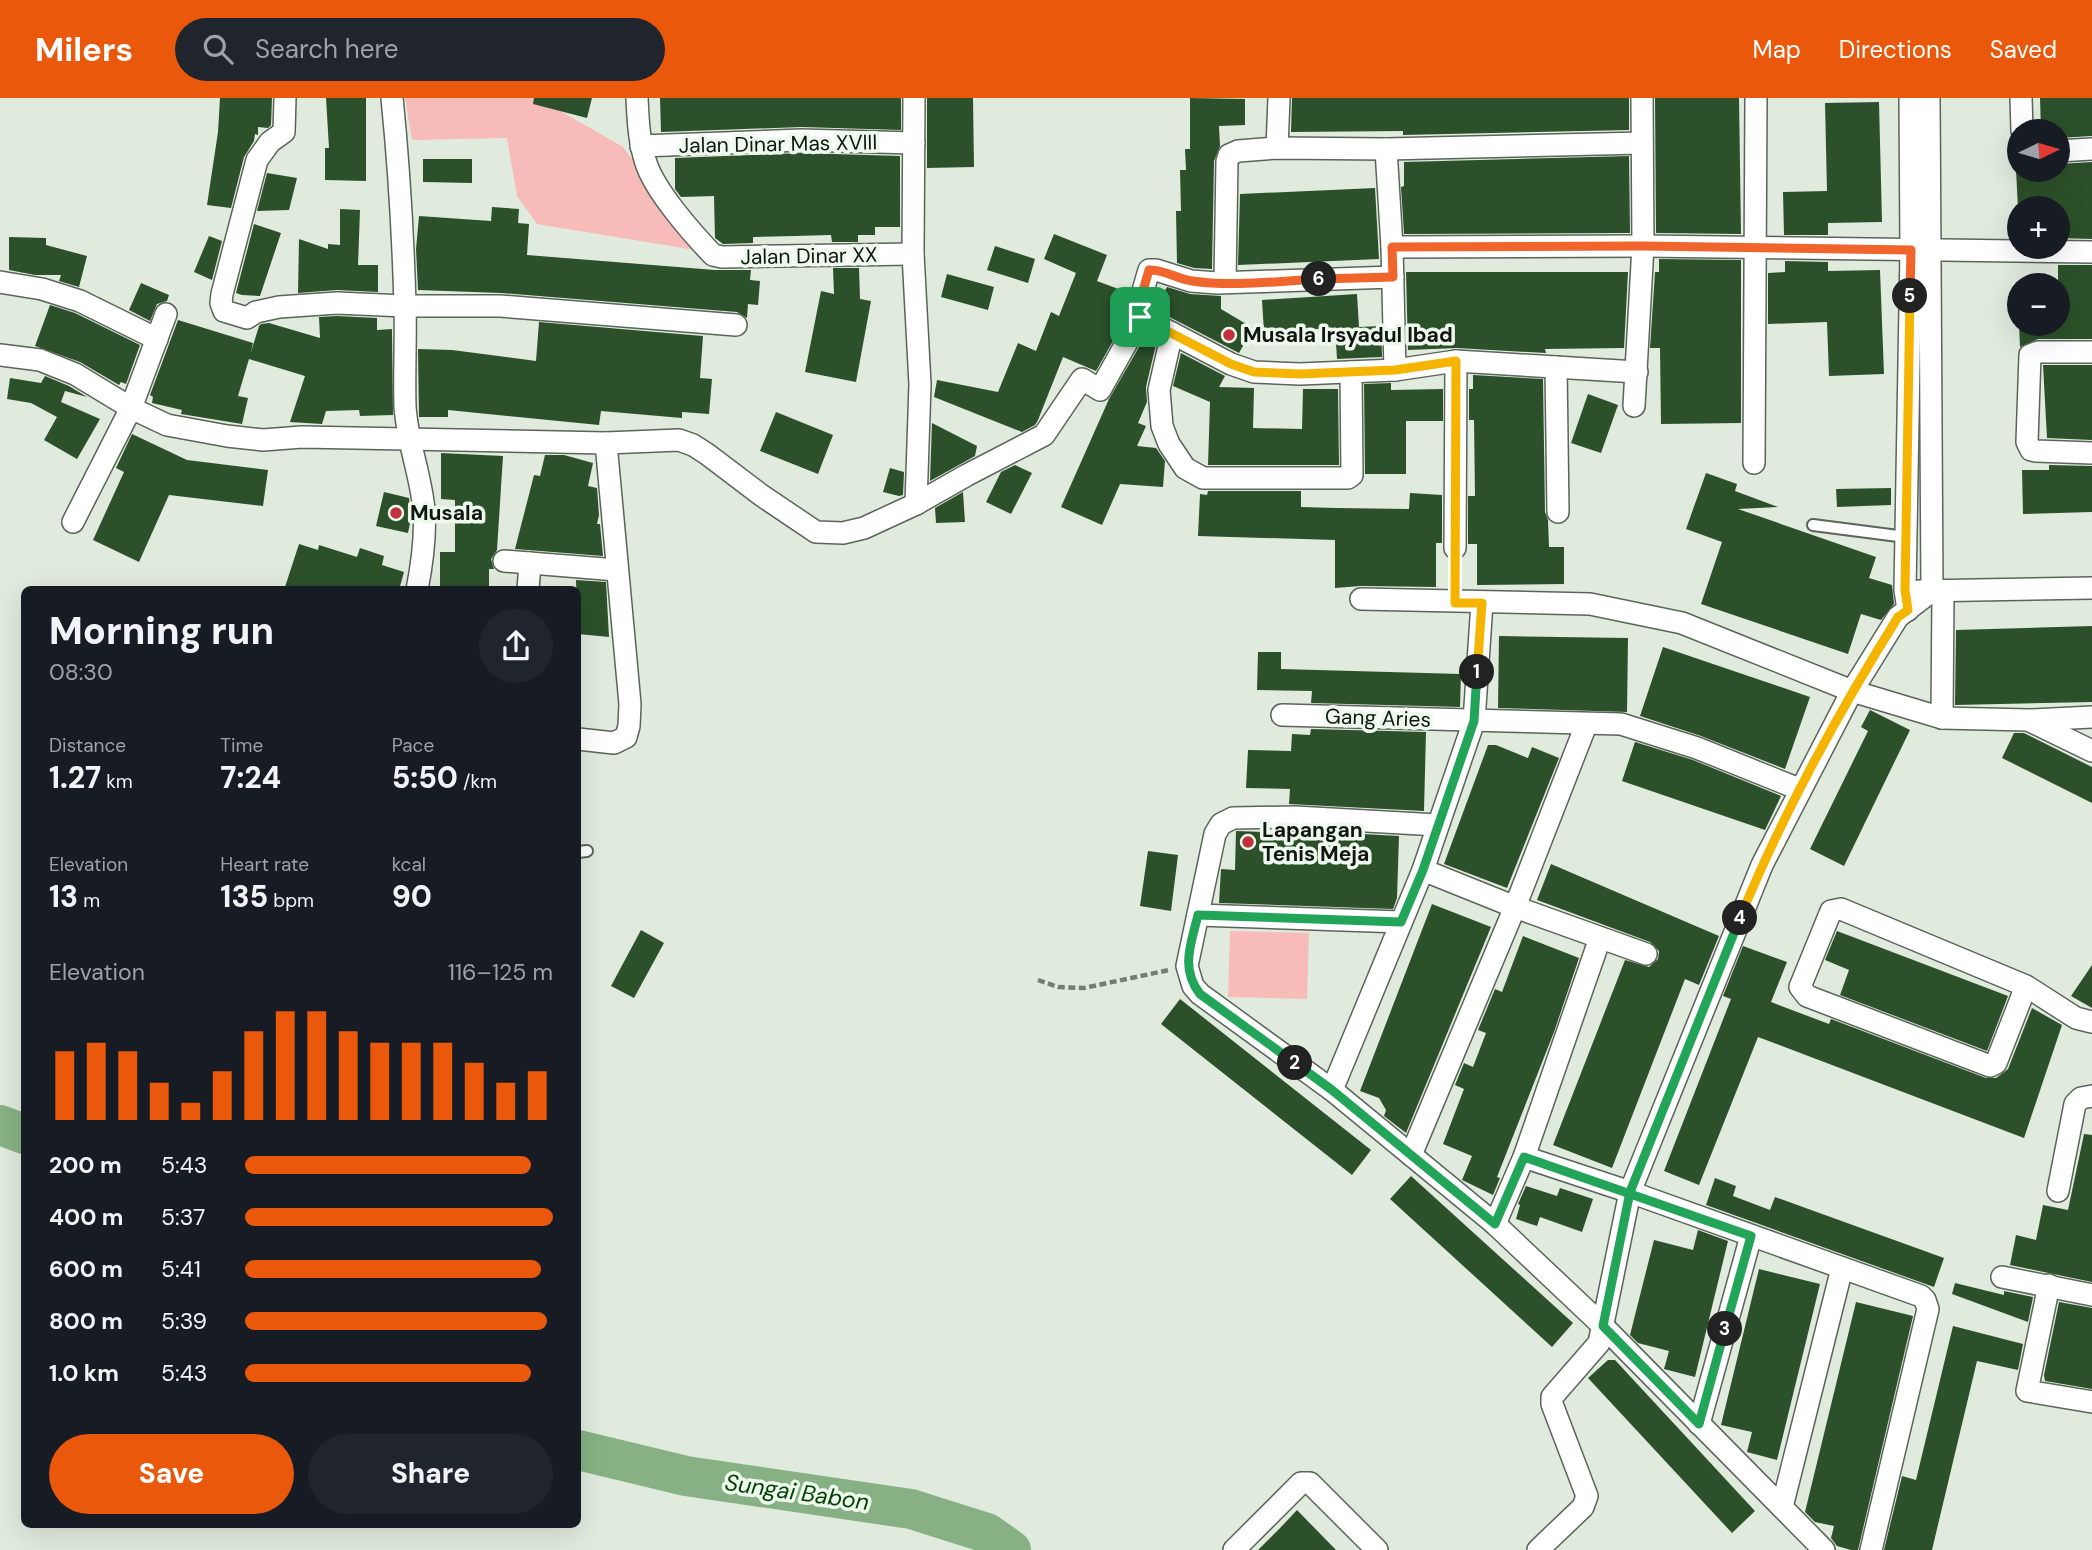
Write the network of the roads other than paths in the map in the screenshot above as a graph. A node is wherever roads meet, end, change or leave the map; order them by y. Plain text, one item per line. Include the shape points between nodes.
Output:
1 (285, 98) edge
2 (392, 98) edge
3 (637, 98) edge
4 (914, 98) edge
5 (1279, 98) edge
6 (1642, 98) edge
7 (1756, 98) edge
8 (1910, 98) edge
9 (1929, 98) edge
10 (2021, 98) edge
11 (2022, 119) edge
12 (914, 143) junction
13 (1642, 143) junction
14 (641, 146) junction
15 (1277, 148) junction
16 (1386, 149) junction
17 (2092, 149) edge
18 (2070, 150) edge
19 (1643, 246) junction
20 (1392, 247) junction
21 (1755, 249) junction
22 (1921, 251) junction
23 (2092, 253) edge
24 (913, 254) junction
25 (1393, 277) junction
26 (0, 282) edge
27 (1225, 282) junction
28 (405, 306) junction
29 (166, 314) dead end
30 (1140, 317) junction
31 (736, 325) dead end
32 (1172, 333) junction
33 (157, 339) junction
34 (2092, 352) edge
35 (0, 355) edge
36 (1456, 361) junction
37 (1556, 367) junction
38 (1395, 370) junction
39 (1351, 372) junction
40 (1637, 372) junction
41 (1634, 406) dead end
42 (131, 408) junction
43 (408, 440) junction
44 (606, 443) junction
45 (2092, 453) edge
46 (1754, 463) dead end
47 (916, 504) junction
48 (1558, 512) dead end
49 (74, 522) dead end
50 (1813, 525) dead end
51 (1906, 537) junction
52 (1455, 548) dead end
53 (504, 561) dead end
54 (530, 563) junction
55 (617, 570) junction
56 (418, 586) edge
57 (528, 586) edge
58 (2092, 588) edge
59 (1937, 591) junction
60 (1361, 599) dead end
61 (1907, 600) junction
62 (1482, 603) junction
63 (1852, 691) junction
64 (1282, 715) dead end
65 (2092, 717) edge
66 (1942, 718) junction
67 (2028, 720) junction
68 (1474, 721) junction
69 (1586, 725) junction
70 (581, 739) edge
71 (2092, 751) edge
72 (1799, 789) junction
73 (1438, 825) junction
74 (1423, 870) junction
75 (1516, 907) junction
76 (1198, 915) junction
77 (1401, 922) junction
78 (1600, 938) junction
79 (1646, 954) dead end
80 (2026, 986) junction
81 (2092, 1022) edge
82 (1332, 1090) junction
83 (2092, 1096) edge
84 (1411, 1155) junction
85 (1524, 1157) junction
86 (2058, 1191) dead end
87 (1630, 1192) junction
88 (1495, 1224) junction
89 (1751, 1236) junction
90 (1842, 1268) junction
91 (2002, 1277) dead end
92 (2049, 1285) junction
93 (2092, 1295) edge
94 (1603, 1326) junction
95 (2092, 1402) edge
96 (1699, 1424) junction
97 (1782, 1507) junction
98 (1375, 1549) edge
99 (1234, 1550) edge
100 (1538, 1550) edge
101 (1824, 1550) edge
102 (1871, 1550) edge

1 - 28 street via 284,132 257,160 222,294 224,311 247,318 298,304
2 - 28 street
3 - 14 street
4 - 12 street
5 - 15 street
6 - 13 street
7 - 21 street
8 - 22 street
9 - 22 street
10 - 11 street
12 - 14 street, Jalan Dinar Mas XVIII via 801,140
12 - 24 street
13 - 16 street
13 - 19 street
14 - 24 street, Jalan Dinar XX via 659,188 713,255
15 - 16 street
15 - 27 street via 1238,151 1227,161
16 - 20 street
17 - 18 street
19 - 20 street
19 - 21 street
19 - 40 street
20 - 25 street
21 - 22 street
21 - 46 street
22 - 23 street
22 - 51 street
22 - 59 street
24 - 47 street via 920,384
25 - 27 street
25 - 38 street
26 - 33 street via 80,301
27 - 30 street via 1191,281 1149,270 1138,308
28 - 31 street via 500,306
28 - 43 street
29 - 33 street
30 - 32 street
30 - 47 street via 1100,390 1082,379 1044,435
32 - 39 street via 1254,372
32 - 39 street via 1159,390 1162,426 1185,468 1203,478 1348,478 1352,475
33 - 42 street
34 - 45 street via 2030,355 2027,442 2036,451
35 - 42 street via 40,360 75,374
36 - 37 street
36 - 38 street
36 - 52 street
37 - 40 street
37 - 48 street
38 - 39 street
40 - 41 street
42 - 43 street via 167,425 227,436
42 - 49 street
43 - 44 street
43 - 56 street via 424,511
44 - 47 street via 679,440 693,445 816,531 843,533 864,528
44 - 55 street
50 - 51 lane
51 - 61 street
53 - 54 street
54 - 55 street
54 - 57 street
55 - 70 street via 629,726 626,737 614,743
58 - 59 street
59 - 61 street
59 - 66 street
60 - 62 street
61 - 63 street
62 - 63 street via 1590,604 1682,623
62 - 68 street
63 - 66 street
63 - 72 street
64 - 68 street, Gang Aries
65 - 67 street
66 - 67 street
67 - 71 street
68 - 69 street, Gang Aries
68 - 73 street
69 - 72 street, Gang Aries via 1621,724 1697,748
69 - 75 street
72 - 87 street via 1762,866
73 - 74 street
73 - 76 street via 1233,818 1215,834
74 - 75 street
74 - 77 street
75 - 78 street
75 - 84 street
76 - 77 street
76 - 82 street via 1187,966 1200,994
77 - 82 street
78 - 79 street
78 - 85 street
80 - 80 street via 1841,909 1831,911 1800,986 1807,996 1990,1066 1996,1063
80 - 81 street via 2076,1018
82 - 84 street
83 - 86 street via 2075,1104
84 - 88 street
85 - 87 street
85 - 88 street
87 - 89 street
87 - 94 street
88 - 94 street
89 - 90 street
89 - 96 street
90 - 97 street
90 - 102 street via 1921,1296 1928,1307
91 - 92 street
92 - 93 street
92 - 95 street via 2027,1391
94 - 96 street
94 - 100 street via 1599,1343 1551,1401 1584,1485 1586,1502
96 - 97 street
97 - 101 street
98 - 99 street via 1306,1482

